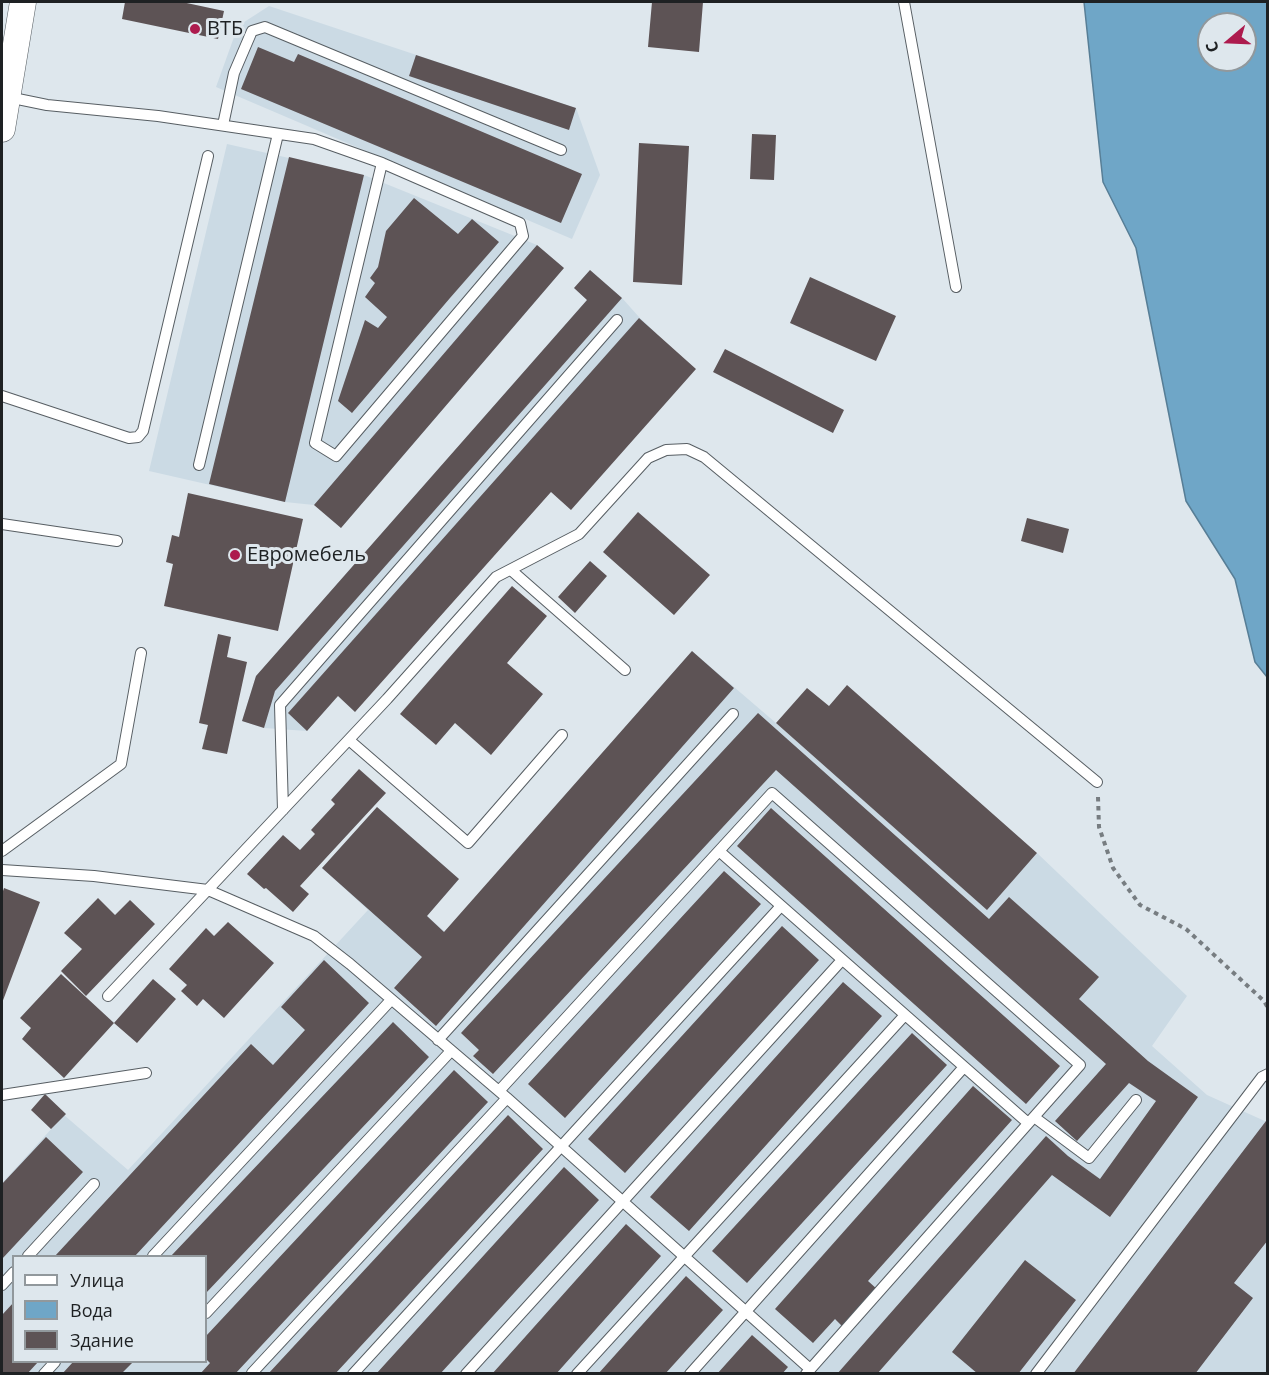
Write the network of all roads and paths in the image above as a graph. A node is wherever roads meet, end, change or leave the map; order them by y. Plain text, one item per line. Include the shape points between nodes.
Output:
1 (23, 2) edge
2 (904, 2) edge
3 (7, 96) junction
4 (223, 125) junction
5 (2, 129) edge
6 (278, 134) junction
7 (561, 150) dead end
8 (208, 156) dead end
9 (382, 163) junction
10 (956, 288) dead end
11 (617, 320) dead end
12 (2, 396) edge
13 (199, 465) dead end
14 (2, 524) edge
15 (117, 541) dead end
16 (511, 570) junction
17 (141, 652) dead end
18 (625, 670) dead end
19 (733, 714) dead end
20 (562, 735) dead end
21 (349, 740) junction
22 (1097, 782) joint
23 (283, 810) junction
24 (2, 851) edge
25 (719, 851) junction
26 (2, 870) edge
27 (208, 890) junction
28 (782, 906) junction
29 (842, 960) junction
30 (108, 996) dead end
31 (391, 1000) junction
32 (1268, 1008) edge
33 (905, 1015) junction
34 (438, 1040) junction
35 (451, 1051) junction
36 (964, 1067) junction
37 (146, 1073) dead end
38 (1268, 1074) edge
39 (2, 1095) edge
40 (503, 1095) junction
41 (1136, 1100) dead end
42 (1031, 1120) junction
43 (562, 1147) junction
44 (94, 1184) dead end
45 (622, 1201) junction
46 (30, 1255) edge
47 (155, 1255) edge
48 (684, 1256) junction
49 (207, 1311) edge
50 (746, 1312) junction
51 (808, 1371) edge
52 (252, 1373) edge
53 (353, 1374) edge
54 (466, 1374) edge
55 (577, 1374) edge
56 (690, 1374) edge
57 (1036, 1374) edge

1 - 3 street
2 - 10 lane
3 - 4 lane via 47,105
3 - 5 street
4 - 6 lane
4 - 7 lane via 234,73 252,32 266,27
6 - 9 lane via 315,139
6 - 13 lane
8 - 12 lane via 143,431 138,437 129,438
9 - 9 lane via 520,223 523,237 336,456 315,443
11 - 23 lane via 280,705
14 - 15 lane
16 - 18 lane
16 - 21 lane via 496,577
16 - 22 lane via 579,534 648,458 666,450 687,449 704,458
17 - 24 lane via 120,764
19 - 34 lane
20 - 21 lane via 468,843
21 - 23 lane
22 - 32 path via 1099,827 1113,868 1140,905 1185,929
23 - 27 lane
25 - 28 lane
25 - 40 lane
25 - 42 lane via 772,793 1080,1065
26 - 27 lane
27 - 30 lane
27 - 31 lane via 314,936
28 - 29 lane
28 - 43 lane
29 - 33 lane
29 - 45 lane
31 - 34 lane
31 - 47 lane
33 - 36 lane
33 - 48 lane
34 - 35 lane
35 - 40 lane
35 - 49 lane
36 - 42 lane
36 - 50 lane
37 - 39 lane
38 - 57 lane
40 - 43 lane
40 - 52 lane
41 - 42 lane via 1089,1158
42 - 51 lane
43 - 45 lane
43 - 53 lane
44 - 46 lane
45 - 48 lane
45 - 54 lane
48 - 50 lane
48 - 55 lane
50 - 51 lane
50 - 56 lane

